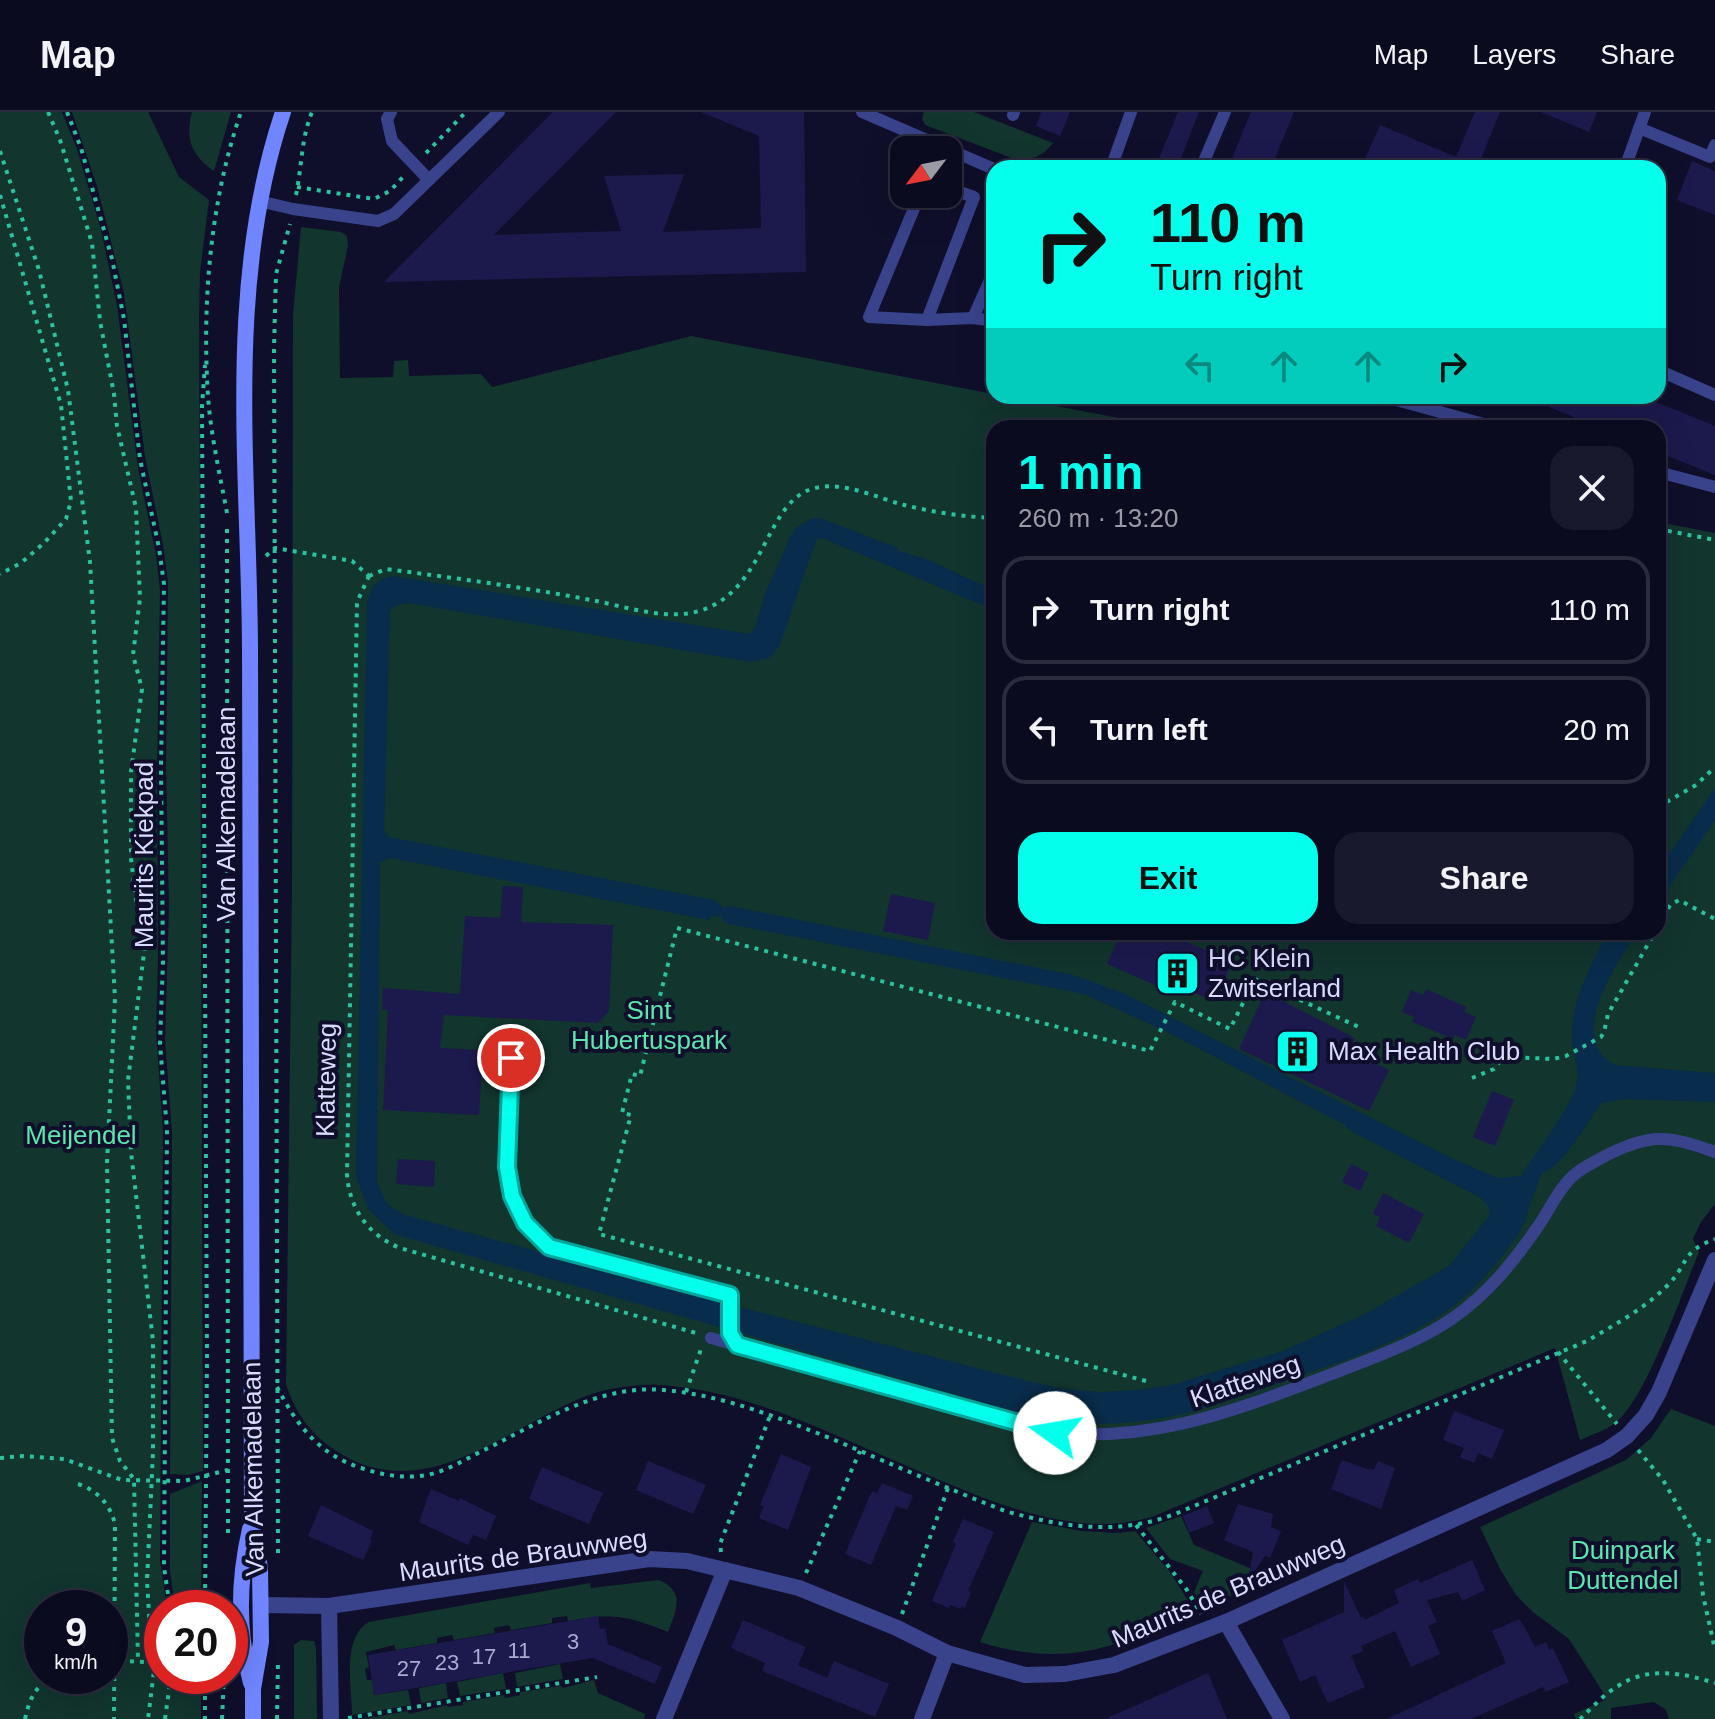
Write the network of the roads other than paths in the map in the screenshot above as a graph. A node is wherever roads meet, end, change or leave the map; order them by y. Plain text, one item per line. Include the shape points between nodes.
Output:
1 (283, 112) edge
2 (391, 112) edge
3 (499, 112) edge
4 (862, 112) edge
5 (1131, 112) edge
6 (1225, 112) edge
7 (1645, 112) edge
8 (1639, 128) junction
9 (1715, 145) edge
10 (1114, 160) edge
11 (1204, 160) edge
12 (1628, 160) edge
13 (986, 166) edge
14 (429, 180) junction
15 (962, 193) edge
16 (259, 201) junction
17 (914, 208) edge
18 (986, 289) edge
19 (973, 318) junction
20 (927, 320) junction
21 (986, 320) edge
22 (1666, 374) edge
23 (1715, 395) edge
24 (1411, 404) edge
25 (1469, 420) edge
26 (1666, 474) edge
27 (1715, 487) edge
28 (512, 1030) dead end
29 (1715, 1152) edge
30 (1715, 1260) edge
31 (708, 1337) road end
32 (737, 1345) junction
33 (252, 1521) junction
34 (725, 1570) junction
35 (261, 1605) junction
36 (329, 1606) junction
37 (1226, 1622) junction
38 (947, 1653) junction
39 (253, 1689) junction
40 (253, 1719) edge
41 (331, 1719) edge
42 (664, 1719) edge
43 (922, 1719) edge
44 (1282, 1719) edge

1 - 16 main road, Van Alkemadelaan
2 - 14 lane via 387,119 392,141
3 - 14 lane
4 - 13 lane
5 - 10 lane
6 - 11 lane
7 - 8 lane
8 - 9 lane via 1710,157
8 - 12 lane
14 - 16 lane via 394,214 378,221
15 - 20 lane via 974,197
16 - 33 main road, Van Alkemadelaan via 244,351 250,571
17 - 20 lane via 869,317
18 - 19 lane
19 - 20 lane
19 - 21 lane
22 - 23 lane
24 - 25 lane
26 - 27 lane
28 - 32 lane via 507,1167 512,1196 525,1223 549,1247 730,1295 730,1333
29 - 32 lane, Klatteweg via 1673,1140 1635,1141 1574,1175 1498,1278 1435,1330 1245,1407 1168,1428 1102,1436 1038,1430
30 - 37 street, Maurits de Brauwweg via 1659,1392 1627,1436 1574,1466
31 - 32 lane, Klatteweg
33 - 35 main road, Van Alkemadelaan
33 - 39 main road, Van Alkemadelaan via 241,1568 241,1641
34 - 36 street, Maurits de Brauwweg via 649,1559
34 - 38 street, Maurits de Brauwweg via 799,1588
34 - 42 street
35 - 36 street, Maurits de Brauwweg
35 - 39 main road, Van Alkemadelaan
36 - 41 street
37 - 38 street, Maurits de Brauwweg via 1114,1665 1065,1674 1025,1675
37 - 44 street
38 - 43 street
39 - 40 main road, Van Alkemadelaan

